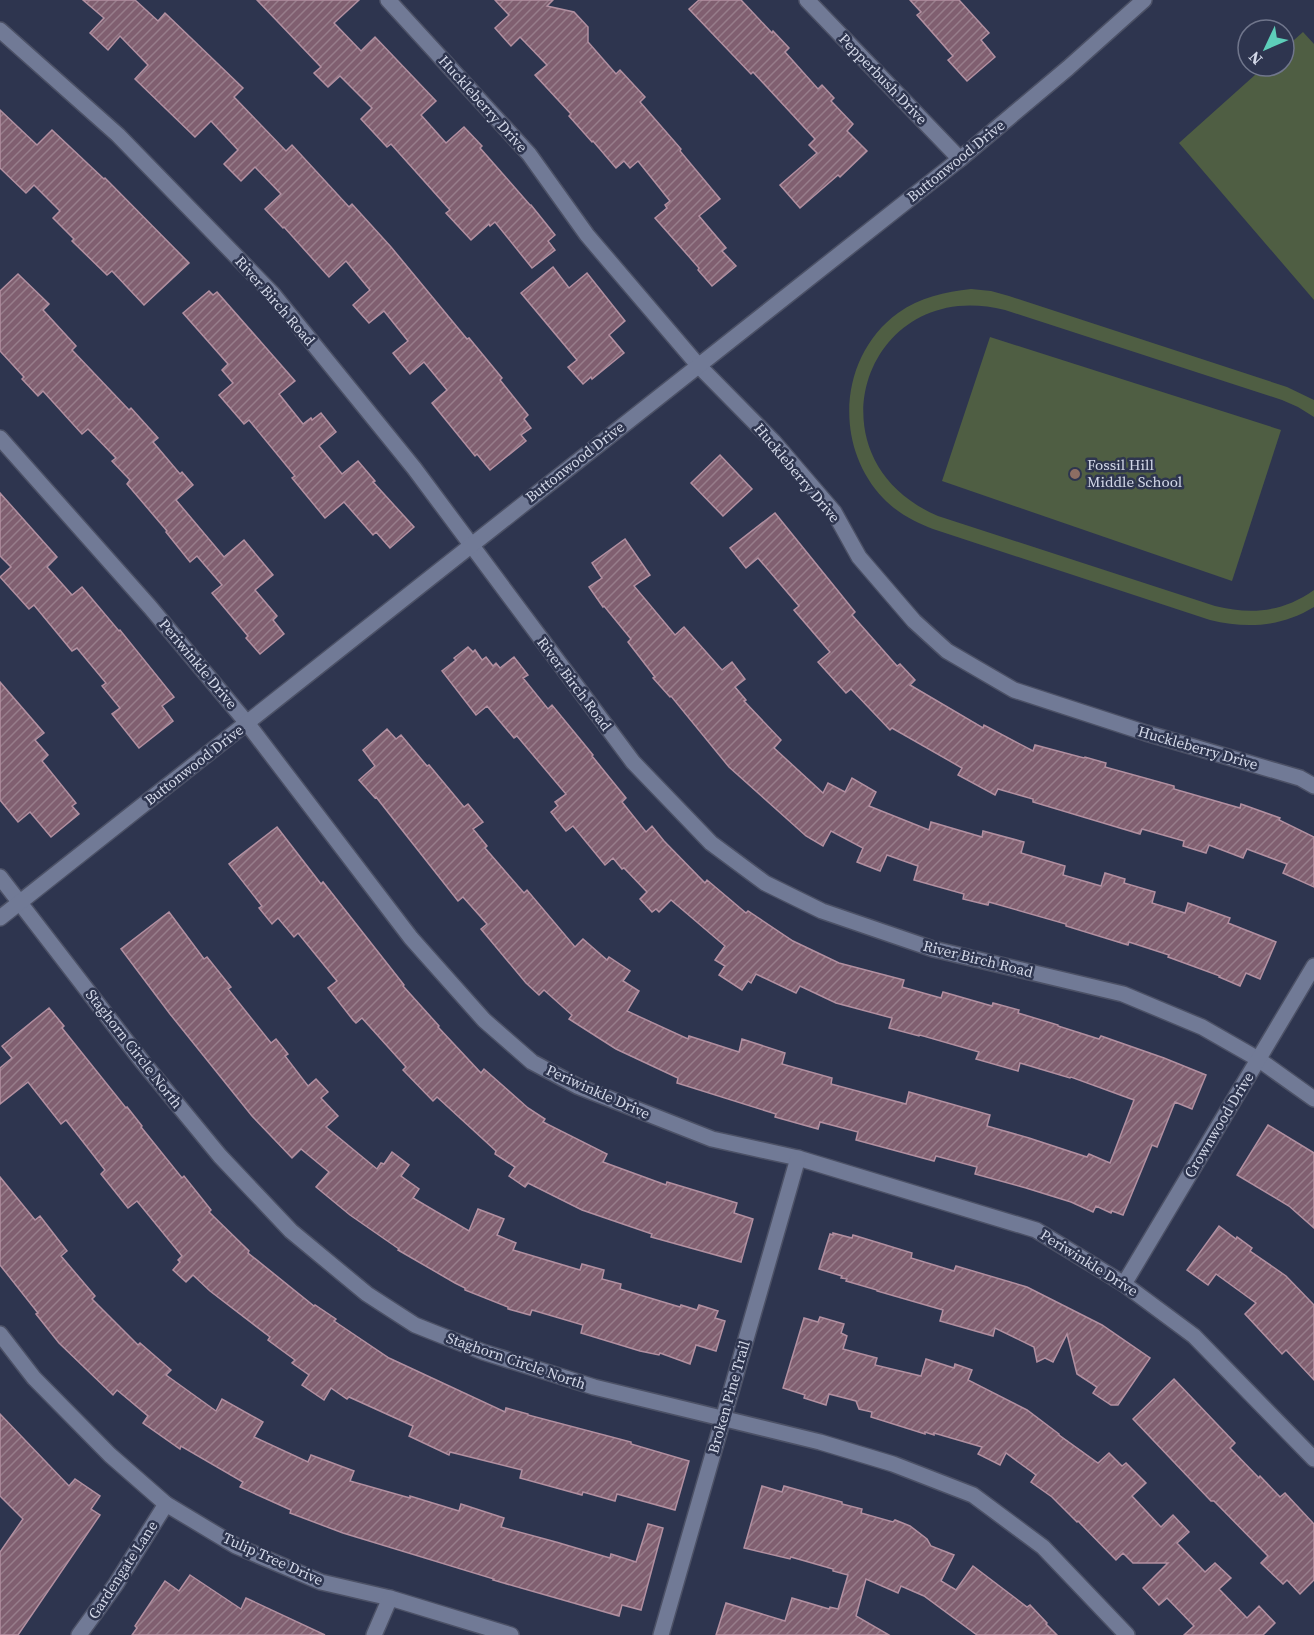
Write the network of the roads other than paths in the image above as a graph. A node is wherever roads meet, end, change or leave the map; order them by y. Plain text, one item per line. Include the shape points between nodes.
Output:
1 (388, 0) edge
2 (807, 0) edge
3 (1144, 0) edge
4 (0, 30) edge
5 (960, 159) junction
6 (698, 365) junction
7 (0, 438) edge
8 (470, 545) junction
9 (247, 723) junction
10 (1314, 786) edge
11 (0, 877) edge
12 (20, 902) junction
13 (0, 918) edge
14 (1314, 966) edge
15 (1258, 1059) junction
16 (1314, 1099) edge
17 (798, 1158) junction
18 (1124, 1284) junction
19 (0, 1334) edge
20 (723, 1418) junction
21 (1314, 1459) edge
22 (166, 1504) junction
23 (390, 1598) junction
24 (79, 1635) edge
25 (374, 1635) edge
26 (511, 1635) edge
27 (661, 1635) edge
28 (1127, 1635) edge

1 - 6 street, Huckleberry Drive via 529,154 587,235
2 - 5 street, Pepperbush Drive
3 - 5 street, Buttonwood Drive
4 - 8 street, River Birch Road via 118,135 272,293 414,468
5 - 6 street, Buttonwood Drive
6 - 8 street, Buttonwood Drive
6 - 10 street, Huckleberry Drive via 773,441 834,512 859,557 914,621 946,651 1014,690 1300,778
7 - 9 street, Periwinkle Drive
8 - 9 street, Buttonwood Drive
8 - 15 street, River Birch Road via 633,762 711,843 765,883 822,910 933,950 1123,994 1202,1027
9 - 12 street, Buttonwood Drive
9 - 17 street, Periwinkle Drive via 411,938 484,1020 532,1062 577,1086 712,1139
11 - 12 street, Staghorn Circle North
12 - 13 street, Buttonwood Drive
12 - 20 street, Staghorn Circle North via 220,1156 291,1231 367,1294 415,1325 483,1353 594,1387
14 - 15 street, Crownwood Drive
15 - 16 street, River Birch Road
15 - 18 street, Crownwood Drive
17 - 18 street, Periwinkle Drive via 1036,1230
17 - 20 street, Broken Pine Trail
18 - 21 street, Periwinkle Drive via 1194,1336
19 - 22 street, Tulip Tree Drive via 34,1378 110,1455
20 - 27 street, Broken Pine Trail
20 - 28 street, Staghorn Circle North via 893,1464 973,1496 1043,1547
22 - 23 street, Tulip Tree Drive via 236,1546 321,1581
22 - 24 street, Gardengate Lane
23 - 25 street
23 - 26 street, Tulip Tree Drive

